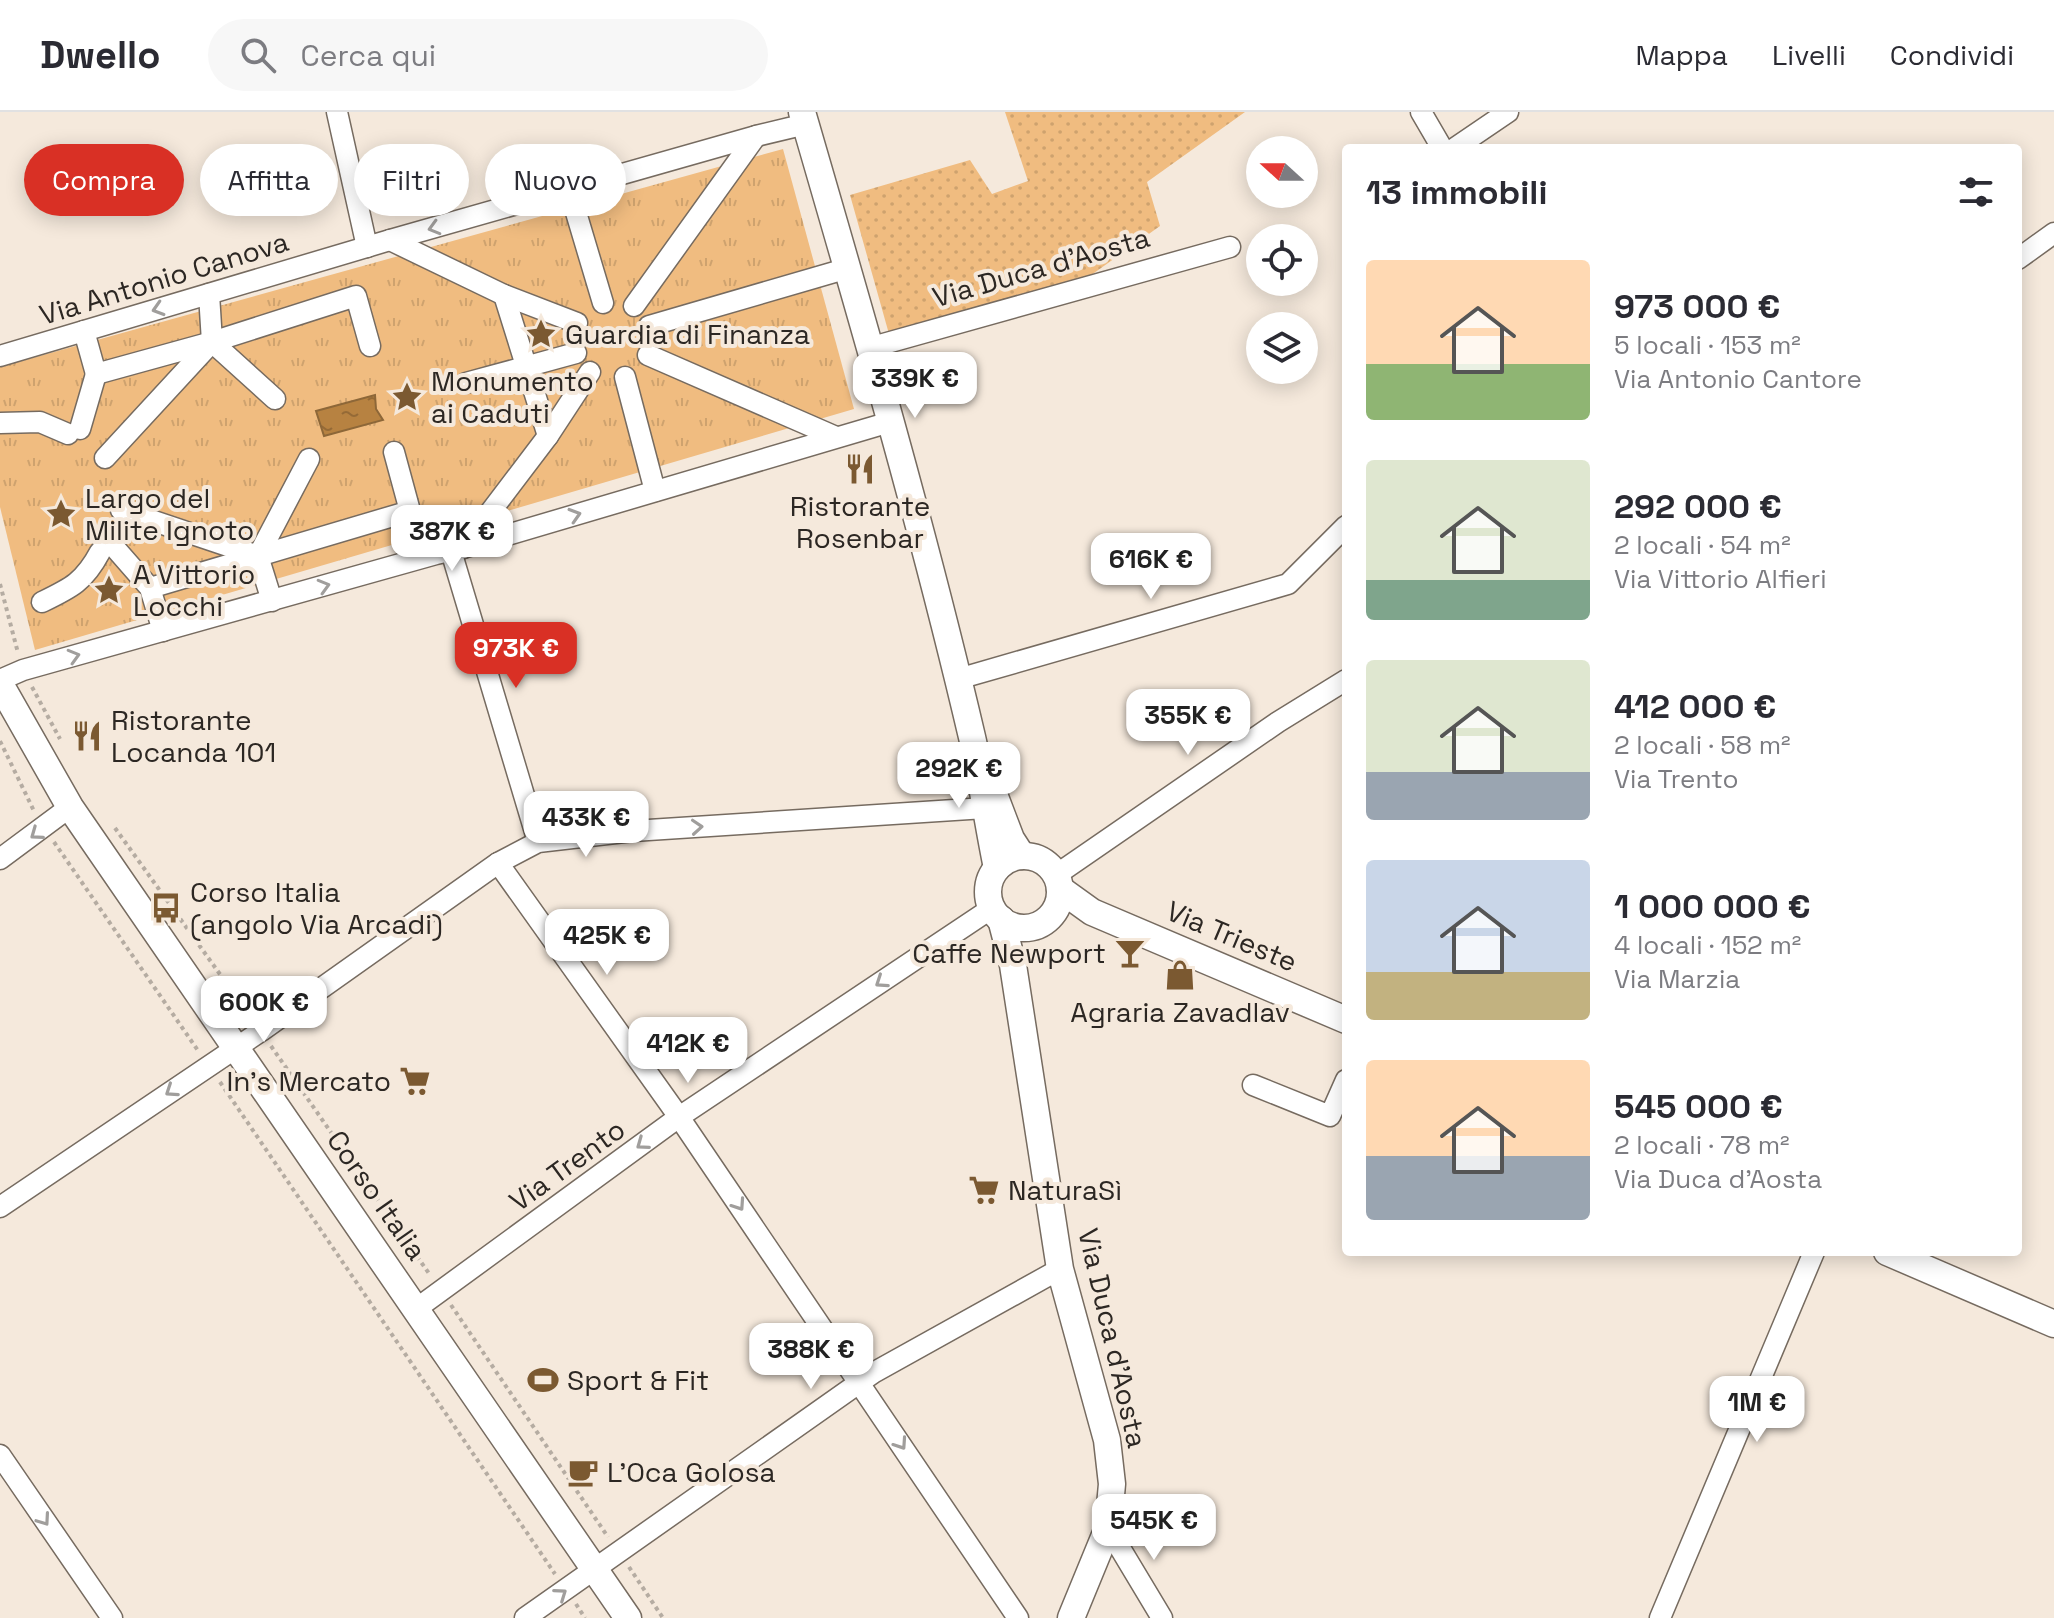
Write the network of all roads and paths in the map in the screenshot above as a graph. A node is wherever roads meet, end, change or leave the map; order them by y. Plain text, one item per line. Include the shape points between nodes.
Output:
1 (337, 112) edge
2 (1421, 112) edge
3 (1508, 112) edge
4 (804, 118) edge
5 (756, 136) junction
6 (1440, 144) edge
7 (1461, 144) edge
8 (626, 173) edge
9 (485, 213) edge
10 (577, 216) edge
11 (2054, 233) edge
12 (390, 240) junction
13 (367, 247) junction
14 (1230, 247) dead end
15 (2022, 256) edge
16 (845, 269) junction
17 (209, 294) junction
18 (504, 295) junction
19 (603, 303) dead end
20 (634, 306) dead end
21 (577, 323) dead end
22 (649, 326) dead end
23 (84, 331) junction
24 (212, 342) junction
25 (370, 346) dead end
26 (869, 348) junction
27 (576, 353) dead end
28 (648, 355) dead end
29 (0, 356) edge
30 (525, 367) junction
31 (590, 372) dead end
32 (96, 374) junction
33 (625, 377) dead end
34 (466, 383) dead end
35 (275, 399) dead end
36 (890, 422) junction
37 (0, 423) edge
38 (548, 436) junction
39 (836, 437) junction
40 (394, 452) dead end
41 (105, 458) dead end
42 (309, 459) dead end
43 (655, 491) junction
44 (121, 510) dead end
45 (1342, 530) edge
46 (457, 550) junction
47 (258, 556) junction
48 (0, 584) edge
49 (150, 588) junction
50 (272, 601) junction
51 (42, 602) dead end
52 (163, 631) junction
53 (18, 651) dead end
54 (958, 679) junction
55 (28, 680) dead end
56 (0, 682) edge
57 (1342, 682) edge
58 (0, 741) edge
59 (973, 742) junction
60 (62, 743) dead end
61 (31, 806) dead end
62 (70, 807) junction
63 (985, 808) junction
64 (108, 818) dead end
65 (538, 842) junction
66 (56, 845) dead end
67 (1022, 856) junction
68 (0, 859) edge
69 (498, 863) junction
70 (997, 868) junction
71 (1057, 891) junction
72 (1005, 918) junction
73 (1342, 1018) edge
74 (253, 1020) dead end
75 (235, 1047) junction
76 (272, 1047) dead end
77 (199, 1051) dead end
78 (220, 1082) dead end
79 (1253, 1085) dead end
80 (1342, 1089) edge
81 (679, 1117) junction
82 (0, 1207) edge
83 (1812, 1256) edge
84 (1896, 1256) edge
85 (1060, 1269) junction
86 (431, 1276) dead end
87 (416, 1309) junction
88 (455, 1311) dead end
89 (2054, 1324) edge
90 (860, 1383) junction
91 (0, 1455) edge
92 (1108, 1528) junction
93 (612, 1542) dead end
94 (595, 1569) junction
95 (633, 1573) dead end
96 (560, 1581) dead end
97 (581, 1611) dead end
98 (112, 1618) edge
99 (525, 1618) edge
100 (585, 1618) edge
101 (628, 1618) edge
102 (663, 1618) edge
103 (1018, 1618) edge
104 (1071, 1618) edge
105 (1162, 1618) edge
106 (1660, 1618) edge

1 - 13 street
2 - 6 street
3 - 7 street
4 - 5 street, Via Antonio Canova
4 - 16 main road, Via Duca d'Aosta
5 - 8 street, Via Antonio Canova
5 - 20 street
9 -> 12 street, Via Antonio Canova
10 - 19 street
11 - 15 street
12 - 13 street, Via Antonio Canova
12 - 18 street
13 - 17 street, Via Antonio Canova
14 - 26 street, Via Duca d'Aosta
16 - 22 street
16 - 26 main road, Via Duca d'Aosta
17 -> 23 street, Via Antonio Canova
17 - 24 street
18 - 21 street
18 - 30 street
23 - 29 street, Via Antonio Canova
23 - 32 street
24 - 25 street via 356,296
24 - 32 street
24 - 35 street
24 - 41 street
26 - 36 main road, Via Duca d'Aosta
27 - 30 street
28 - 39 street
30 - 34 street
30 - 38 street
31 - 38 street
32 - 37 street via 74,431 40,422
33 - 43 street
36 - 39 street
36 - 54 main road, Via Duca d'Aosta
38 - 46 street
39 - 43 street
40 - 47 street via 410,511
42 - 47 street
46 -> 43 street
44 - 47 street
45 - 54 street via 1288,584
50 -> 46 street
46 - 65 street
47 - 49 street
47 - 50 street
48 - 53 path
49 - 51 street via 108,550 87,575
49 - 52 street
50 - 52 street
56 -> 52 street via 23,670
54 - 59 main road, Via Duca d'Aosta
55 - 60 path
56 - 62 main road, Corso Italia
57 - 71 street via 1278,722
58 - 61 path
59 - 63 main road, Via Duca d'Aosta
59 - 67 main road, Via Duca d'Aosta
62 -> 68 street
62 - 75 main road, Corso Italia
65 -> 63 street
63 - 70 main road, Via Duca d'Aosta
64 - 74 path
65 - 69 street
66 - 77 path
67 - 70 main road
67 - 71 main road via 1047,864
69 - 75 street
69 - 81 street
70 - 72 main road, Via Duca d'Aosta via 988,894
71 - 72 main road via 1046,920 1034,926
71 - 73 main road, Via Trieste via 1092,912
72 -> 81 street, Via Trento
72 - 85 main road, Via Duca d'Aosta
75 -> 82 street
75 - 87 main road, Corso Italia
76 - 86 path, Corso Italia
78 - 96 path
79 - 80 street via 1330,1116
81 -> 87 street, Via Trento
81 -> 90 street
83 - 106 street
84 - 89 main road
85 - 90 street
85 - 92 main road, Via Duca d'Aosta via 1107,1440 1112,1484
87 - 94 main road, Corso Italia
88 - 93 path
90 - 94 street
90 -> 103 street
91 -> 98 street
92 - 104 main road, Via Duca d'Aosta
92 - 105 street
99 -> 94 street
94 - 101 main road, Corso Italia
95 - 102 path
97 - 100 path

